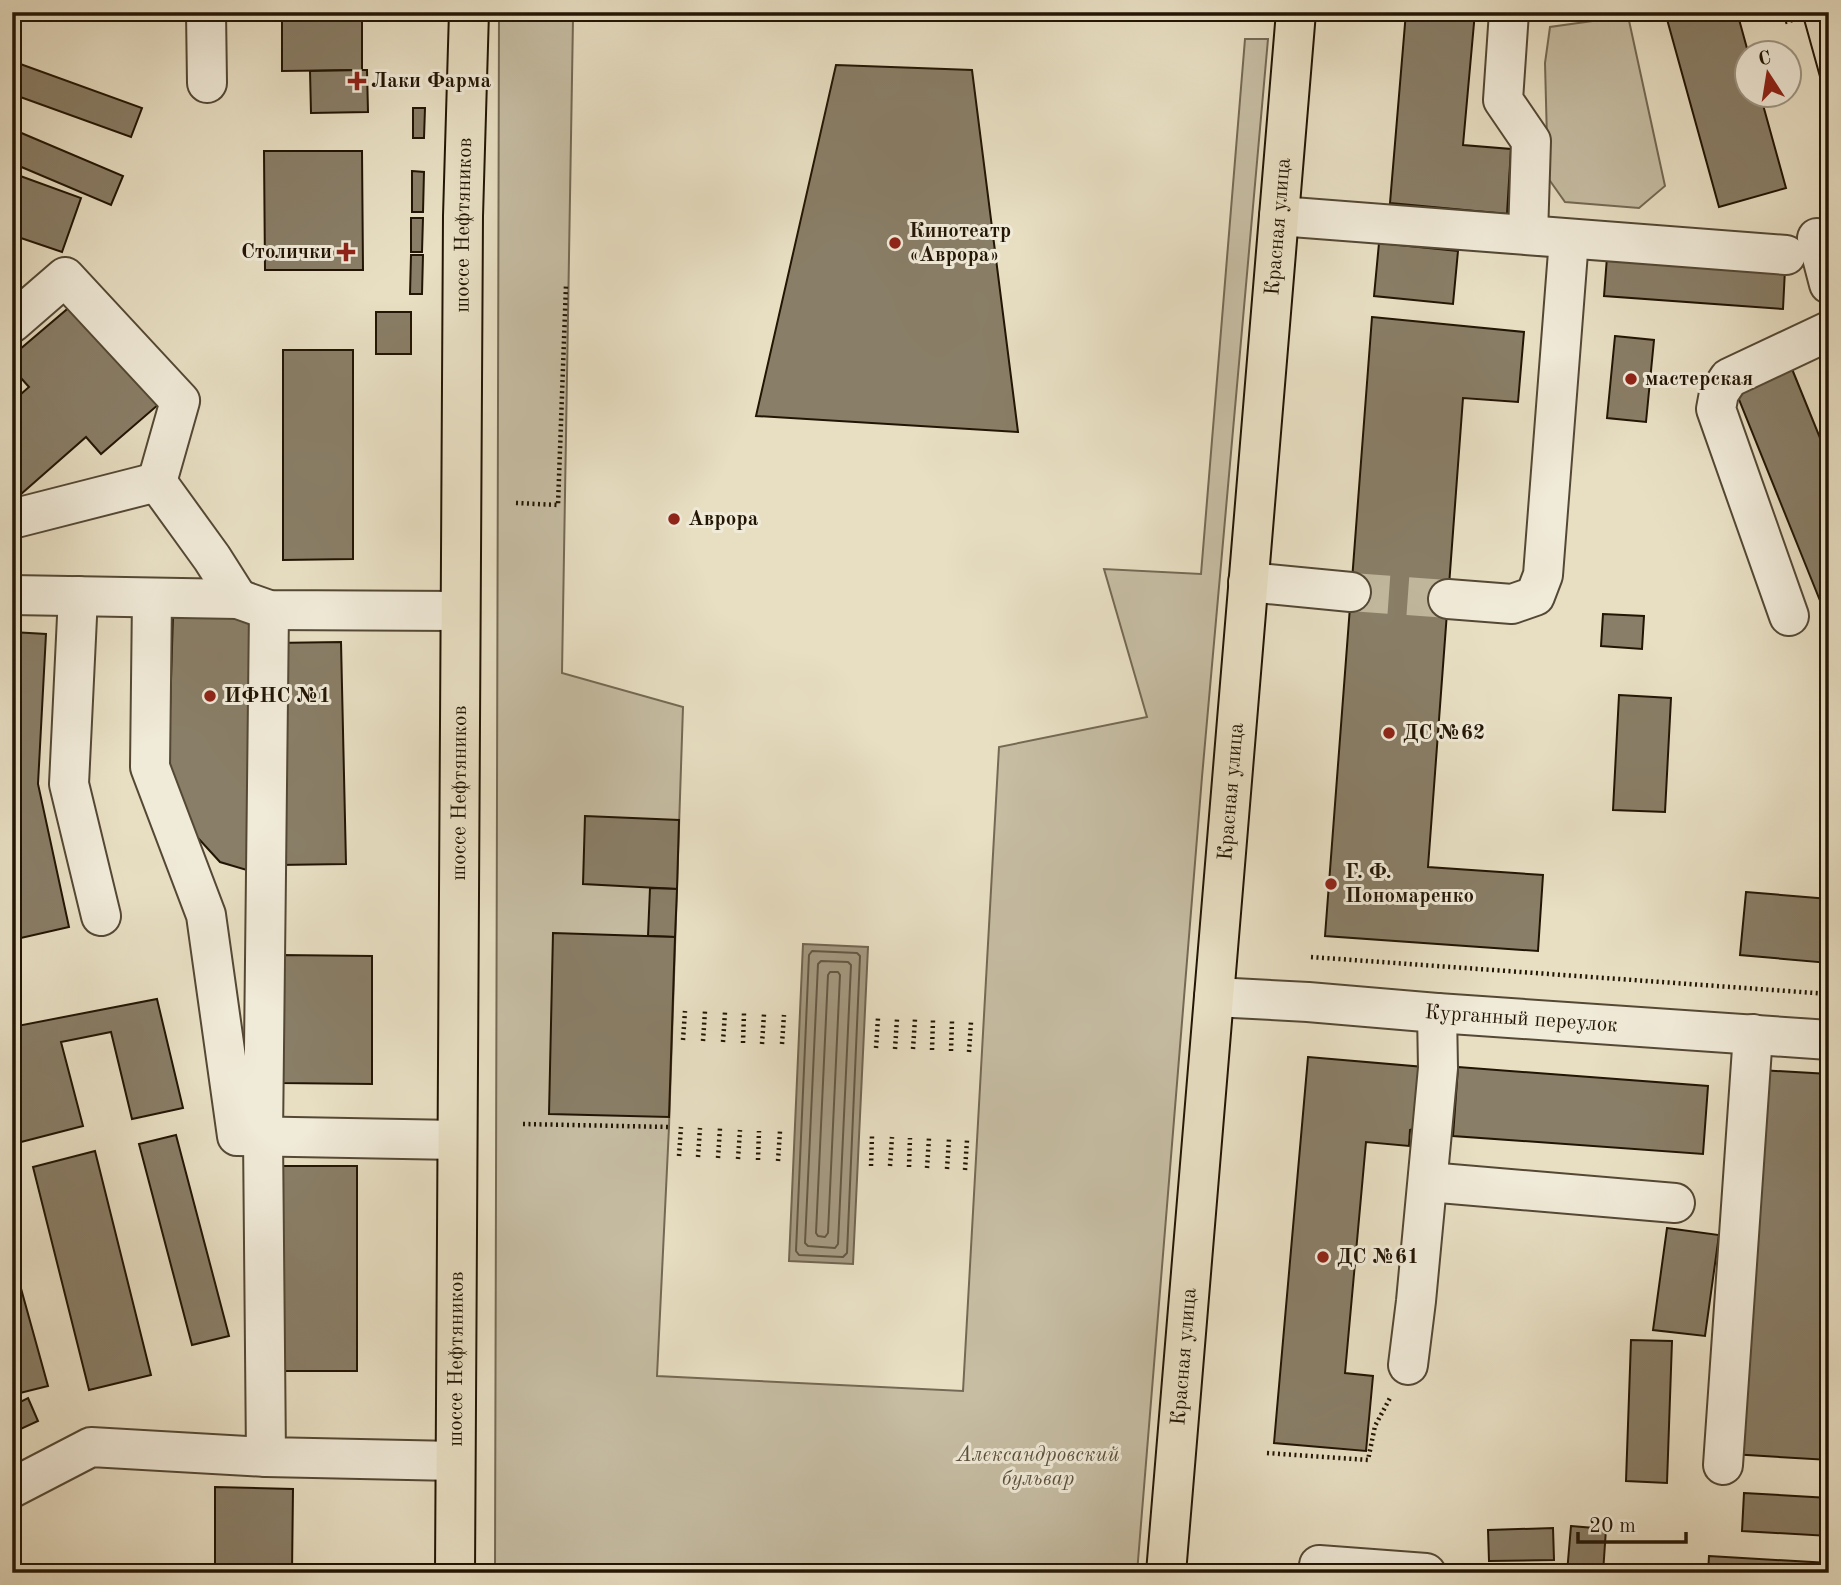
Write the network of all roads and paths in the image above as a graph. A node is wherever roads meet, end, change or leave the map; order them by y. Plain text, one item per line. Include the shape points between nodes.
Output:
1 (206, 12) edge
2 (469, 12) edge
3 (1296, 12) edge
4 (1509, 12) edge
5 (1821, 12) edge
6 (1785, 22) dead end
7 (206, 83) dead end
8 (1279, 216) junction
9 (1528, 235) junction
10 (1569, 239) junction
11 (1829, 284) edge
12 (566, 285) dead end
13 (12, 323) edge
14 (1829, 331) edge
15 (157, 482) junction
16 (516, 503) dead end
17 (12, 519) edge
18 (1248, 582) junction
19 (1351, 592) tunnel mouth
20 (12, 595) edge
21 (78, 596) junction
22 (152, 598) junction
23 (1448, 599) tunnel mouth
24 (253, 605) junction
25 (460, 611) junction
26 (1789, 616) dead end
27 (101, 916) dead end
28 (1311, 957) dead end
29 (1829, 994) edge
30 (1214, 997) junction
31 (685, 1011) dead end
32 (705, 1011) dead end
33 (725, 1012) dead end
34 (744, 1013) dead end
35 (1437, 1013) junction
36 (764, 1014) dead end
37 (784, 1015) dead end
38 (878, 1018) dead end
39 (897, 1019) dead end
40 (915, 1019) dead end
41 (933, 1020) dead end
42 (952, 1021) dead end
43 (971, 1022) dead end
44 (1753, 1034) junction
45 (683, 1040) dead end
46 (1829, 1040) edge
47 (703, 1041) dead end
48 (723, 1042) dead end
49 (743, 1043) dead end
50 (762, 1044) dead end
51 (782, 1044) dead end
52 (876, 1048) dead end
53 (895, 1049) dead end
54 (914, 1049) dead end
55 (932, 1050) dead end
56 (951, 1051) dead end
57 (969, 1052) dead end
58 (523, 1124) dead end
59 (669, 1126) dead end
60 (681, 1127) dead end
61 (700, 1128) dead end
62 (720, 1128) dead end
63 (740, 1130) dead end
64 (760, 1130) dead end
65 (780, 1131) dead end
66 (263, 1136) junction
67 (872, 1136) dead end
68 (892, 1137) dead end
69 (911, 1138) dead end
70 (929, 1138) dead end
71 (948, 1139) dead end
72 (457, 1140) junction
73 (967, 1140) dead end
74 (680, 1156) dead end
75 (698, 1157) dead end
76 (718, 1158) dead end
77 (738, 1159) dead end
78 (758, 1160) dead end
79 (778, 1161) dead end
80 (871, 1166) dead end
81 (890, 1166) dead end
82 (909, 1167) dead end
83 (928, 1168) dead end
84 (947, 1169) dead end
85 (965, 1170) dead end
86 (1427, 1182) junction
87 (1675, 1203) dead end
88 (1408, 1364) joint
89 (1268, 1452) dead end
90 (266, 1457) junction
91 (456, 1461) junction
92 (1723, 1465) dead end
93 (12, 1488) edge
94 (455, 1573) edge
95 (1166, 1573) edge
96 (1318, 1573) edge
97 (1426, 1573) edge

1 - 7 street
2 - 25 main road, шоссе Нефтяников
3 - 8 main road, Красная улица
4 - 9 street via 1503,100 1531,141
5 - 6 path
8 - 9 street
8 - 18 main road, Красная улица
9 - 10 street
10 - 11 street via 1802,247
10 - 23 street via 1543,575 1535,596 1512,604
12 - 16 path via 558,505
13 - 15 street via 65,277 180,401
14 - 26 street via 1729,378 1716,409
15 - 17 street
15 - 24 street
18 - 19 street
18 - 30 main road, Красная улица
20 - 21 street
21 - 22 street
21 - 27 street via 69,784
22 - 24 street
22 - 66 street via 150,767 206,915 237,1136
24 - 25 street
24 - 66 street
25 - 72 main road, шоссе Нефтяников
28 - 29 path
30 - 35 street, Курганный переулок
30 - 95 main road, Красная улица
31 - 45 path
32 - 47 path
33 - 48 path
34 - 49 path
35 - 44 street, Курганный переулок
35 - 86 street via 1438,1068
36 - 50 path
37 - 51 path
38 - 52 path
39 - 53 path
40 - 54 path
41 - 55 path
42 - 56 path
43 - 57 path
44 - 46 street, Курганный переулок
44 - 92 street
58 - 59 path
60 - 74 path
61 - 75 path
62 - 76 path
63 - 77 path
64 - 78 path
65 - 79 path
66 - 72 street
66 - 90 street
67 - 80 path
68 - 81 path
69 - 82 path
70 - 83 path
71 - 84 path
72 - 91 main road, шоссе Нефтяников
73 - 85 path
86 - 87 street
86 - 88 street
88 - 89 path via 1375,1426 1368,1460
90 - 91 street
90 - 93 street via 91,1447
91 - 94 main road, шоссе Нефтяников
96 - 97 street via 1319,1565

